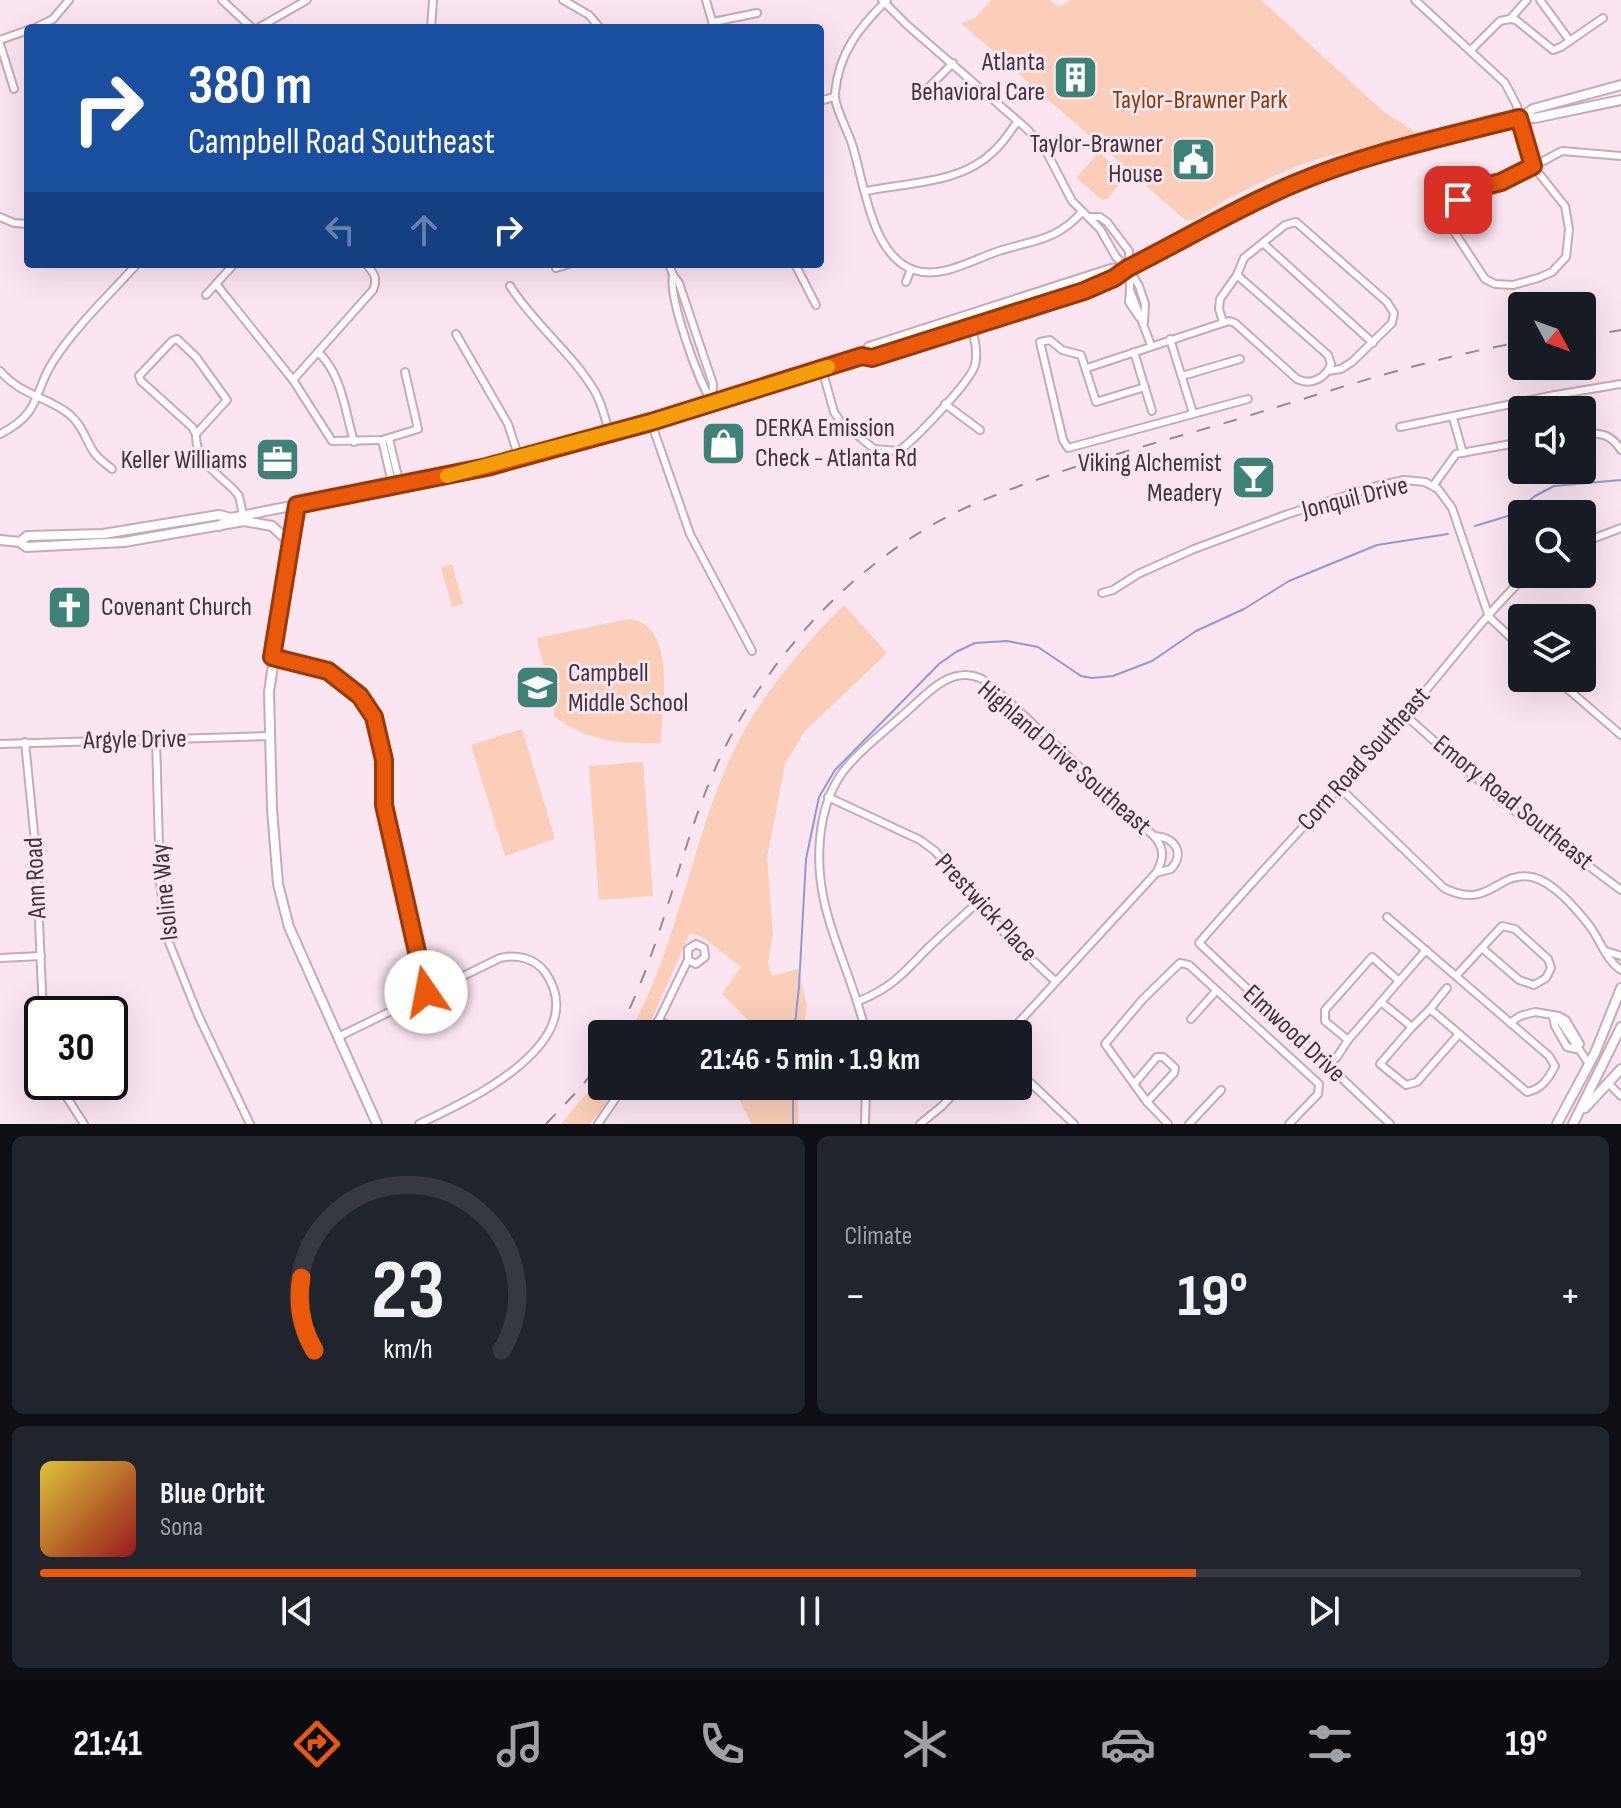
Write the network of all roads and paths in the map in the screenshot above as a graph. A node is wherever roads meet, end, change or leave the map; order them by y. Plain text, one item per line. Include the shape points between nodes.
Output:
1 (69, 0) edge
2 (222, 0) edge
3 (307, 0) edge
4 (433, 0) edge
5 (563, 0) edge
6 (706, 0) edge
7 (1415, 0) edge
8 (1527, 0) edge
9 (1540, 0) edge
10 (885, 1) edge
11 (757, 13) dead end
12 (1603, 18) dead end
13 (1510, 19) junction
14 (42, 24) edge
15 (250, 24) edge
16 (262, 24) edge
17 (431, 24) edge
18 (597, 24) edge
19 (714, 24) edge
20 (718, 24) edge
21 (24, 32) edge
22 (1570, 41) junction
23 (0, 42) edge
24 (1472, 49) junction
25 (953, 63) junction
26 (1621, 85) edge
27 (929, 87) dead end
28 (14, 89) dead end
29 (834, 97) junction
30 (824, 100) edge
31 (1621, 100) edge
32 (1519, 118) junction
33 (1017, 122) junction
34 (1621, 156) edge
35 (1533, 166) junction
36 (866, 191) junction
37 (1082, 212) junction
38 (0, 217) edge
39 (1090, 217) junction
40 (24, 224) edge
41 (1264, 244) junction
42 (134, 268) edge
43 (230, 268) edge
44 (370, 268) edge
45 (670, 268) edge
46 (797, 268) edge
47 (1128, 268) junction
48 (911, 269) junction
49 (1237, 275) junction
50 (906, 282) dead end
51 (216, 284) junction
52 (510, 286) dead end
53 (206, 295) dead end
54 (816, 305) dead end
55 (1144, 322) junction
56 (1223, 322) junction
57 (971, 327) junction
58 (456, 334) dead end
59 (1170, 339) junction
60 (1373, 343) junction
61 (1151, 345) junction
62 (318, 352) junction
63 (1134, 352) junction
64 (862, 356) junction
65 (1240, 359) dead end
66 (1087, 368) junction
67 (822, 369) junction
68 (0, 371) edge
69 (1328, 371) junction
70 (405, 372) dead end
71 (1182, 376) junction
72 (293, 380) junction
73 (1621, 384) edge
74 (1145, 387) junction
75 (1555, 395) joint
76 (1551, 396) edge
77 (37, 398) junction
78 (1248, 399) dead end
79 (712, 402) junction
80 (945, 404) junction
81 (1508, 406) edge
82 (1152, 411) dead end
83 (1193, 413) junction
84 (1453, 418) junction
85 (651, 422) junction
86 (1400, 427) dead end
87 (980, 430) dead end
88 (609, 432) junction
89 (1596, 433) edge
90 (0, 434) edge
91 (196, 434) junction
92 (385, 440) junction
93 (354, 442) junction
94 (1508, 444) edge
95 (1621, 450) edge
96 (1463, 453) junction
97 (519, 458) junction
98 (112, 469) dead end
99 (396, 486) junction
100 (1433, 486) junction
101 (297, 505) junction
102 (243, 515) junction
103 (231, 518) junction
104 (219, 526) junction
105 (1621, 528) edge
106 (1596, 538) edge
107 (0, 540) edge
108 (20, 542) junction
109 (289, 553) junction
110 (1515, 588) edge
111 (1102, 593) dead end
112 (1489, 617) junction
113 (1508, 635) edge
114 (752, 651) dead end
115 (272, 657) junction
116 (1571, 692) edge
117 (1405, 715) junction
118 (1621, 735) edge
119 (269, 736) junction
120 (156, 739) junction
121 (25, 742) junction
122 (0, 744) edge
123 (1340, 788) junction
124 (828, 797) junction
125 (1154, 836) junction
126 (1156, 873) junction
127 (1621, 890) edge
128 (979, 901) junction
129 (1387, 917) dead end
130 (1199, 943) joint
131 (1482, 948) junction
132 (1426, 950) junction
133 (1606, 951) junction
134 (41, 956) junction
135 (1621, 956) edge
136 (0, 958) edge
137 (688, 960) dead end
138 (1621, 970) edge
139 (1456, 976) junction
140 (1055, 981) junction
141 (1399, 981) junction
142 (1447, 988) dead end
143 (1621, 988) edge
144 (1216, 991) junction
145 (426, 992) junction
146 (42, 996) edge
147 (859, 1001) junction
148 (1381, 1002) junction
149 (1430, 1009) junction
150 (1553, 1017) junction
151 (1191, 1019) dead end
152 (658, 1020) edge
153 (863, 1020) edge
154 (1020, 1020) edge
155 (1510, 1023) junction
156 (1412, 1027) junction
157 (1621, 1027) edge
158 (1459, 1034) junction
159 (338, 1037) junction
160 (1348, 1040) junction
161 (1600, 1041) junction
162 (1578, 1046) junction
163 (1589, 1064) junction
164 (1328, 1065) junction
165 (1621, 1069) edge
166 (1608, 1083) junction
167 (1032, 1084) edge
168 (1134, 1084) junction
169 (1221, 1090) dead end
170 (1621, 1096) edge
171 (69, 1100) edge
172 (614, 1100) edge
173 (866, 1100) edge
174 (948, 1100) edge
175 (1147, 1102) junction
176 (1579, 1114) junction
177 (600, 1121) edge
178 (84, 1124) edge
179 (250, 1124) edge
180 (377, 1124) edge
181 (419, 1124) edge
182 (609, 1124) edge
183 (865, 1124) edge
184 (920, 1124) edge
185 (1074, 1124) edge
186 (1168, 1124) edge
187 (1189, 1124) edge
188 (1289, 1124) edge
189 (1390, 1124) edge
190 (1557, 1124) edge
191 (1573, 1124) edge

1 - 14 street
2 - 15 street
3 - 16 street
4 - 17 street
5 - 18 street
6 - 19 street
7 - 24 street
8 - 13 street
9 - 22 street
10 - 25 street
10 - 29 street via 848,44
11 - 20 street
12 - 22 street
13 - 22 street via 1553,50
13 - 24 street via 1500,21
21 - 23 street
23 - 28 street
24 - 32 street via 1505,83
25 - 27 street
25 - 33 street
26 - 32 main road via 1533,109
29 - 30 street
29 - 36 street
31 - 32 main road
32 - 35 street
32 - 47 main road via 1319,174
33 - 36 street via 995,151 965,171
33 - 37 street via 1046,151
34 - 35 street via 1562,151
35 - 35 street via 1565,206 1566,257 1538,278 1495,284 1485,279 1453,230 1451,207 1470,190
36 - 48 street via 872,220 885,243 897,261
37 - 39 street
37 - 48 street via 1055,236 937,273
38 - 40 street
39 - 47 street
39 - 47 street via 1100,217 1112,227 1129,251
41 - 49 street via 1248,254
41 - 60 street
41 - 60 street via 1296,222 1376,292 1391,306 1394,318
42 - 77 street via 55,358
43 - 51 street
44 - 62 street via 375,274 373,290
45 - 79 street via 713,384
46 - 54 street
47 - 55 street via 1130,290
47 - 55 street via 1145,304
47 - 57 main road via 1084,291
47 - 64 main road via 1111,269 869,347
48 - 50 street
49 - 56 street via 1220,299
49 - 69 street via 1328,355
51 - 53 street
51 - 72 street
52 - 88 street via 595,392
55 - 61 street
56 - 59 street
56 - 69 street via 1235,323 1303,382
57 - 64 main road via 872,358
57 - 80 street via 975,367
58 - 97 street via 508,424
59 - 61 street
59 - 71 street
60 - 69 street via 1347,366
61 - 63 street
62 - 72 street
62 - 93 street via 332,366
63 - 66 street
63 - 74 street
64 - 67 main road
65 - 71 street
66 - 74 street via 1096,402
66 - 83 street via 1081,355 1050,340 1040,342 1068,448
67 - 79 main road
67 - 80 street via 834,412 874,449 898,451 906,446
68 - 77 street
70 - 92 street via 418,429
71 - 83 street
72 - 93 street via 332,441
73 - 75 street
74 - 82 street
75 - 76 street
77 - 90 street via 21,423
77 - 98 street via 72,417 92,450
78 - 83 street
79 - 85 main road
80 - 87 street
81 - 84 street
84 - 86 street
84 - 96 street
85 - 88 main road
85 - 114 street via 690,534
88 - 97 main road
89 - 95 street via 1605,433
91 - 91 street via 139,376 177,339 227,400
91 - 102 street via 200,456 239,496
92 - 93 street
92 - 99 street
94 - 96 street
96 - 100 street via 1451,458
97 - 99 main road
99 - 101 main road
100 - 111 street, Jonquil Drive via 1404,480 1288,514 1194,549
100 - 112 street, Jonquil Drive via 1452,508
101 - 102 main road
101 - 109 main road
102 - 103 main road
103 - 104 main road
103 - 108 main road via 219,515 91,535 27,536
104 - 108 main road via 101,545 26,547
104 - 109 main road via 244,521 272,526 287,540
105 - 106 street
107 - 108 main road
109 - 115 main road
110 - 112 street, Corn Road Southeast
112 - 113 street, Jonquil Drive
112 - 117 street, Corn Road Southeast
115 - 119 main road
115 - 145 street via 328,671 360,696 374,717 384,760 384,805
116 - 118 street
117 - 123 street, Corn Road Southeast
117 - 127 street, Emory Road Southeast via 1503,802
119 - 120 street, Argyle Drive
119 - 159 main road via 280,898
120 - 121 street, Argyle Drive
120 - 179 street, Isoline Way via 160,883 168,940
121 - 122 street, Argyle Drive
121 - 134 street, Ann Road
123 - 130 street, Corn Road Southeast
123 - 133 street via 1444,888 1479,896 1506,881 1532,877 1555,890
124 - 125 street, Highland Drive Southeast via 842,773 936,685 955,677 979,678
124 - 128 street, Prestwick Place via 920,840
124 - 147 street, Highland Drive Southeast via 822,814 819,883
125 - 126 street, Highland Drive Southeast via 1163,853
125 - 126 street via 1171,840 1179,855 1171,869
126 - 140 street, Highland Drive Southeast
128 - 140 street, Prestwick Place
128 - 147 street via 899,979
129 - 132 street
130 - 164 street, Elmwood Drive
131 - 131 street via 1502,926 1515,929 1551,968 1534,985 1519,980
131 - 139 street
132 - 139 street
132 - 141 street
133 - 135 street
133 - 138 street via 1607,959
134 - 136 street
134 - 146 street, Ann Road
137 - 152 street
139 - 155 street
140 - 154 street, Highland Drive Southeast
141 - 148 street
141 - 160 street via 1372,957 1325,1010 1325,1021
142 - 149 street
143 - 161 main road
144 - 151 street
144 - 168 street via 1180,963 1143,999 1105,1044
144 - 188 street via 1319,1084 1318,1094
145 - 159 street
145 - 181 street via 500,958 518,957 543,970 553,991 554,1011 539,1047 521,1066
147 - 153 street, Highland Drive Southeast
148 - 156 street
148 - 160 street
149 - 156 street
149 - 158 street
150 - 155 street via 1535,1012
150 - 162 street
150 - 162 street via 1566,1020
150 - 162 street via 1567,1047
155 - 158 street via 1555,1066 1536,1090 1527,1092
156 - 158 street via 1380,1064 1406,1085 1417,1082
157 - 176 main road
159 - 180 main road
160 - 164 street
161 - 162 street
161 - 163 main road
162 - 163 street
163 - 190 main road
164 - 189 street, Elmwood Drive
165 - 166 main road
166 - 170 street
166 - 176 main road
167 - 185 street
168 - 175 street
168 - 175 street via 1157,1057 1175,1068
169 - 187 street
171 - 178 street
172 - 177 street
173 - 183 street
174 - 184 street
175 - 186 street
176 - 191 main road
177 - 182 street

